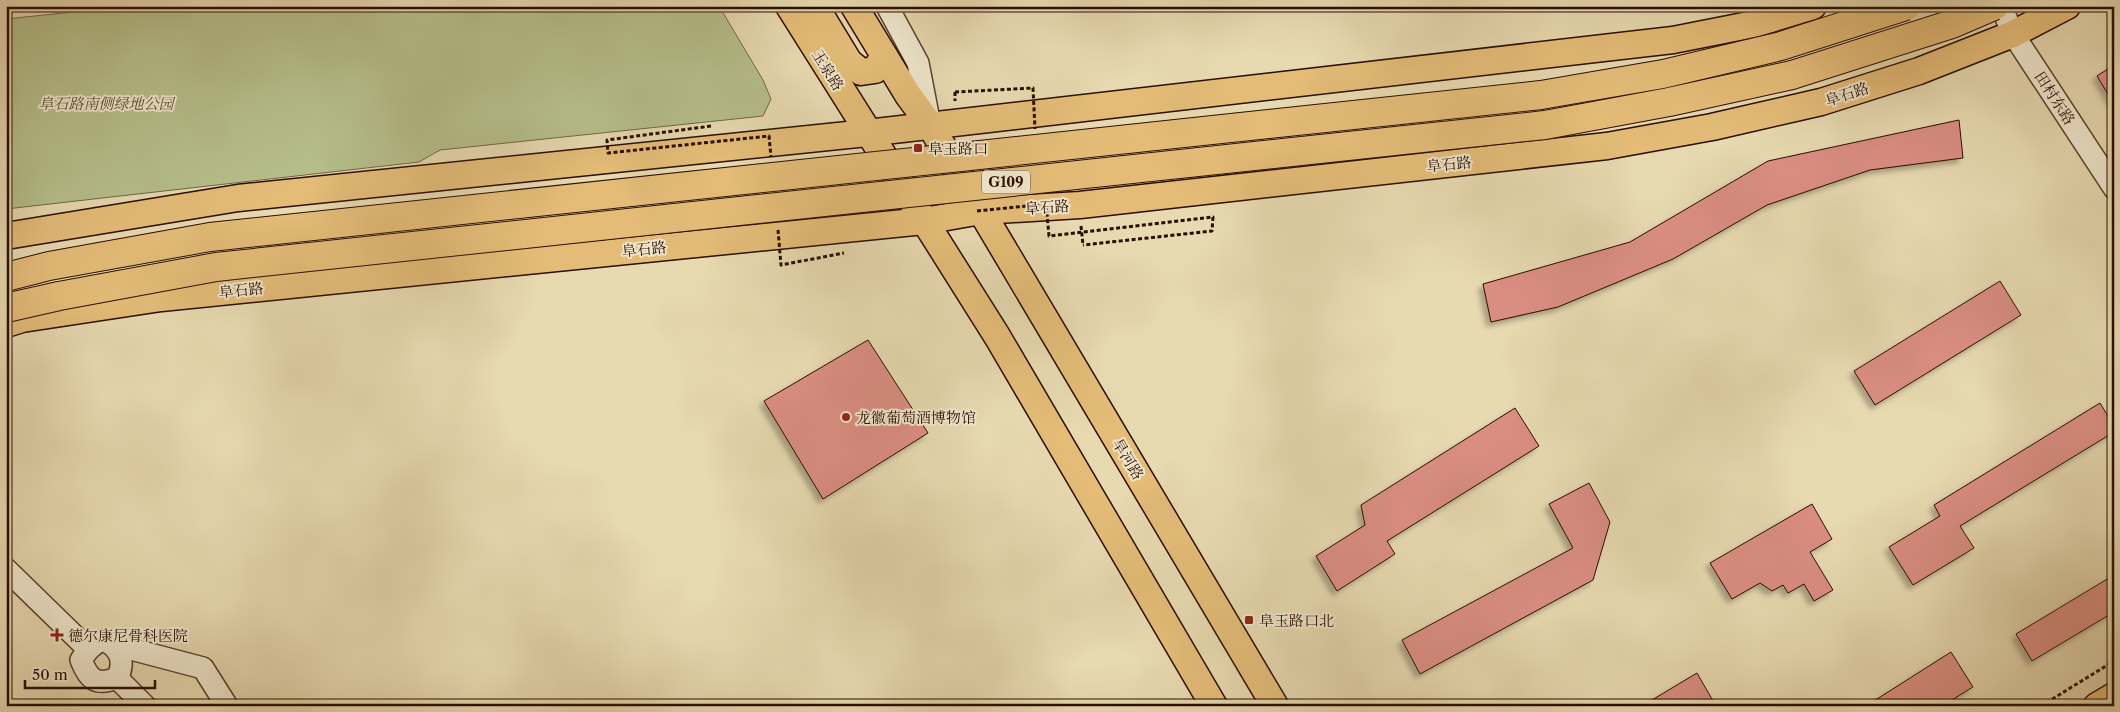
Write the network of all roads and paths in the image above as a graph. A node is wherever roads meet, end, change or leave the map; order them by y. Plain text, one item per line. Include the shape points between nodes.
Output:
1 (788, 6) edge
2 (815, 6) edge
3 (854, 6) edge
4 (887, 6) edge
5 (1813, 6) edge
6 (1906, 6) edge
7 (1994, 6) edge
8 (2001, 6) edge
9 (2068, 6) edge
10 (2013, 34) junction
11 (884, 56) junction
12 (955, 92) dead end
13 (930, 125) junction
14 (711, 126) dead end
15 (1035, 130) dead end
16 (868, 133) junction
17 (771, 157) dead end
18 (2114, 188) edge
19 (979, 211) junction
20 (924, 221) junction
21 (778, 230) dead end
22 (6, 236) edge
23 (1083, 245) dead end
24 (844, 253) dead end
25 (6, 277) edge
26 (6, 308) edge
27 (6, 324) edge
28 (6, 569) edge
29 (112, 644) junction
30 (88, 650) junction
31 (2114, 661) edge
32 (117, 678) junction
33 (2114, 696) edge
34 (145, 706) edge
35 (227, 706) edge
36 (1214, 706) edge
37 (1275, 706) edge
38 (2041, 706) edge
39 (2098, 706) edge

1 - 16 main road, 玉泉路
2 - 11 main road via 849,62 861,72 875,70
3 - 11 main road
4 - 13 street via 918,63
5 - 13 main road via 1754,24 1673,40
6 - 25 highway, G109, bridge via 1781,46 1663,74 1541,95 210,237 49,266
7 - 26 highway, 阜石路 / G109, bridge via 1952,24 1792,75 1545,125 216,266
8 - 10 street, 田村东路
9 - 10 main road, 阜石路
10 - 18 street, 田村东路
10 - 19 main road, 阜石路 via 1919,71 1821,102 1712,127 1607,146 1089,204
11 - 13 main road
12 - 15 path, bridge via 1033,88
13 - 16 main road
13 - 19 main road, 旱河路
14 - 17 path, bridge via 607,140 608,152 769,136
16 - 20 main road, 玉泉路
16 - 22 main road via 238,198
19 - 20 main road, 阜石路
19 - 23 path, bridge via 1046,204 1048,236 1213,216 1212,231
19 - 37 main road, 旱河路
20 - 27 main road, 阜石路 via 161,298
20 - 36 main road via 997,336
21 - 24 path, bridge via 781,265
28 - 30 street
29 - 30 street via 103,640
29 - 32 street via 121,660
29 - 35 street via 203,668
30 - 32 street via 81,660 86,673 95,681
31 - 38 path
32 - 34 street
33 - 39 main road

